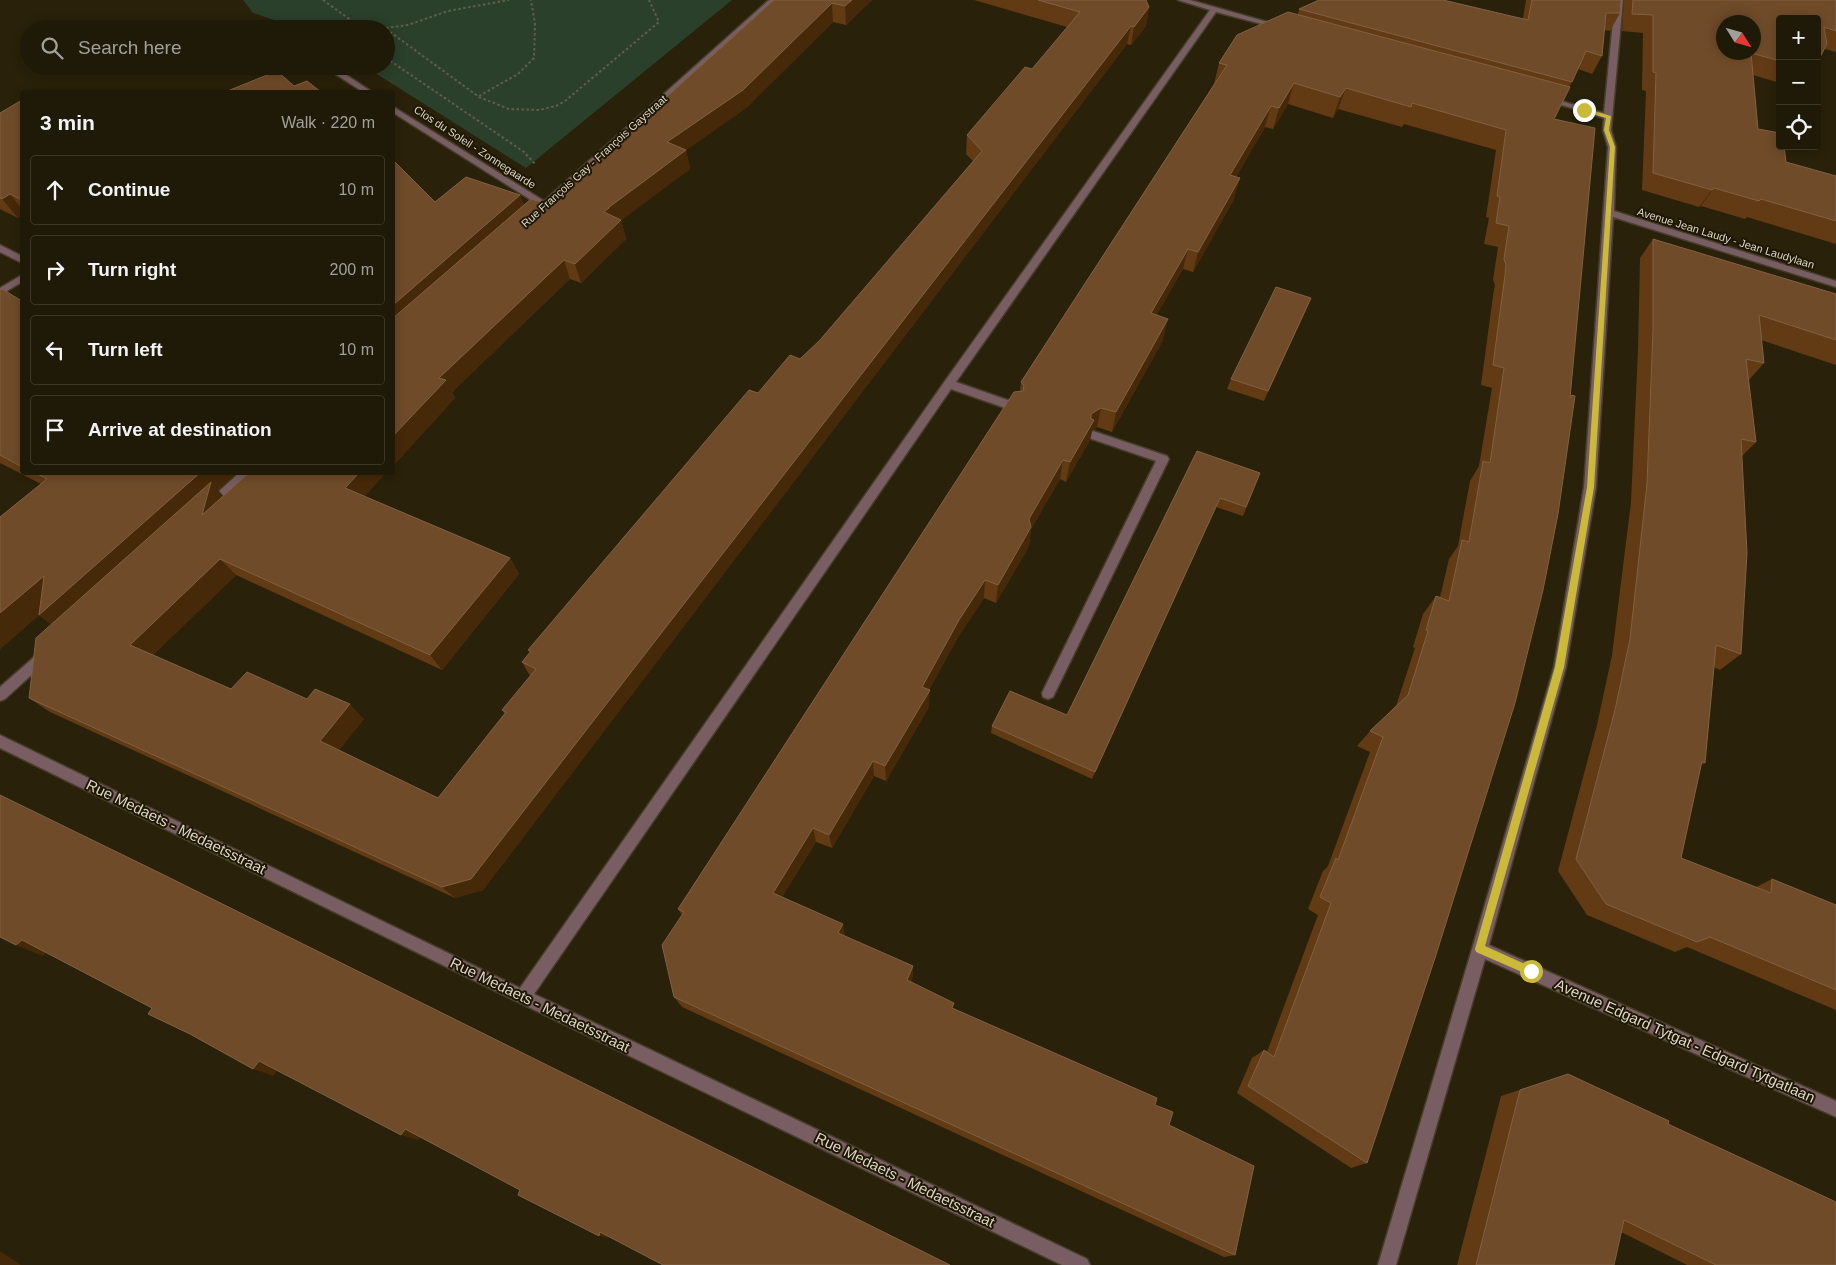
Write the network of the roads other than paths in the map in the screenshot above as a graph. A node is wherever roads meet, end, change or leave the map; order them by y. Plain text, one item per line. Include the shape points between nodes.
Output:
1 (773, 0) edge
2 (1182, 0) edge
3 (1620, 0) edge
4 (1214, 9) junction
5 (1290, 30) edge
6 (341, 75) edge
7 (365, 90) edge
8 (1537, 97) edge
9 (395, 110) edge
10 (1609, 117) junction
11 (545, 205) junction
12 (1610, 214) junction
13 (531, 217) edge
14 (0, 248) edge
15 (20, 259) edge
16 (20, 279) edge
17 (1836, 284) edge
18 (0, 292) edge
19 (949, 384) junction
20 (1015, 407) edge
21 (1093, 435) edge
22 (245, 475) edge
23 (204, 512) edge
24 (51, 649) edge
25 (1048, 692) dead end
26 (0, 695) edge
27 (0, 741) edge
28 (1480, 949) junction
29 (523, 997) junction
30 (1836, 1109) edge
31 (1081, 1265) edge
32 (1387, 1265) edge

1 - 11 street, Rue François Gay - François Gaystraat
2 - 4 street
3 - 10 street
4 - 5 street
4 - 19 street
6 - 7 street
8 - 10 street
9 - 11 street, Clos du Soleil - Zonnegaarde
10 - 12 street via 1607,130 1612,147
11 - 13 street, Rue François Gay - François Gaystraat
12 - 17 street, Avenue Jean Laudy - Jean Laudylaan
12 - 28 street via 1590,487 1560,667
14 - 15 street
16 - 18 street
19 - 20 street
19 - 29 street
21 - 25 street via 1163,459
22 - 23 street
24 - 26 street
27 - 29 street, Rue Medaets - Medaetsstraat
28 - 30 street, Avenue Edgard Tytgat - Edgard Tytgatlaan
28 - 32 street
29 - 31 street, Rue Medaets - Medaetsstraat

